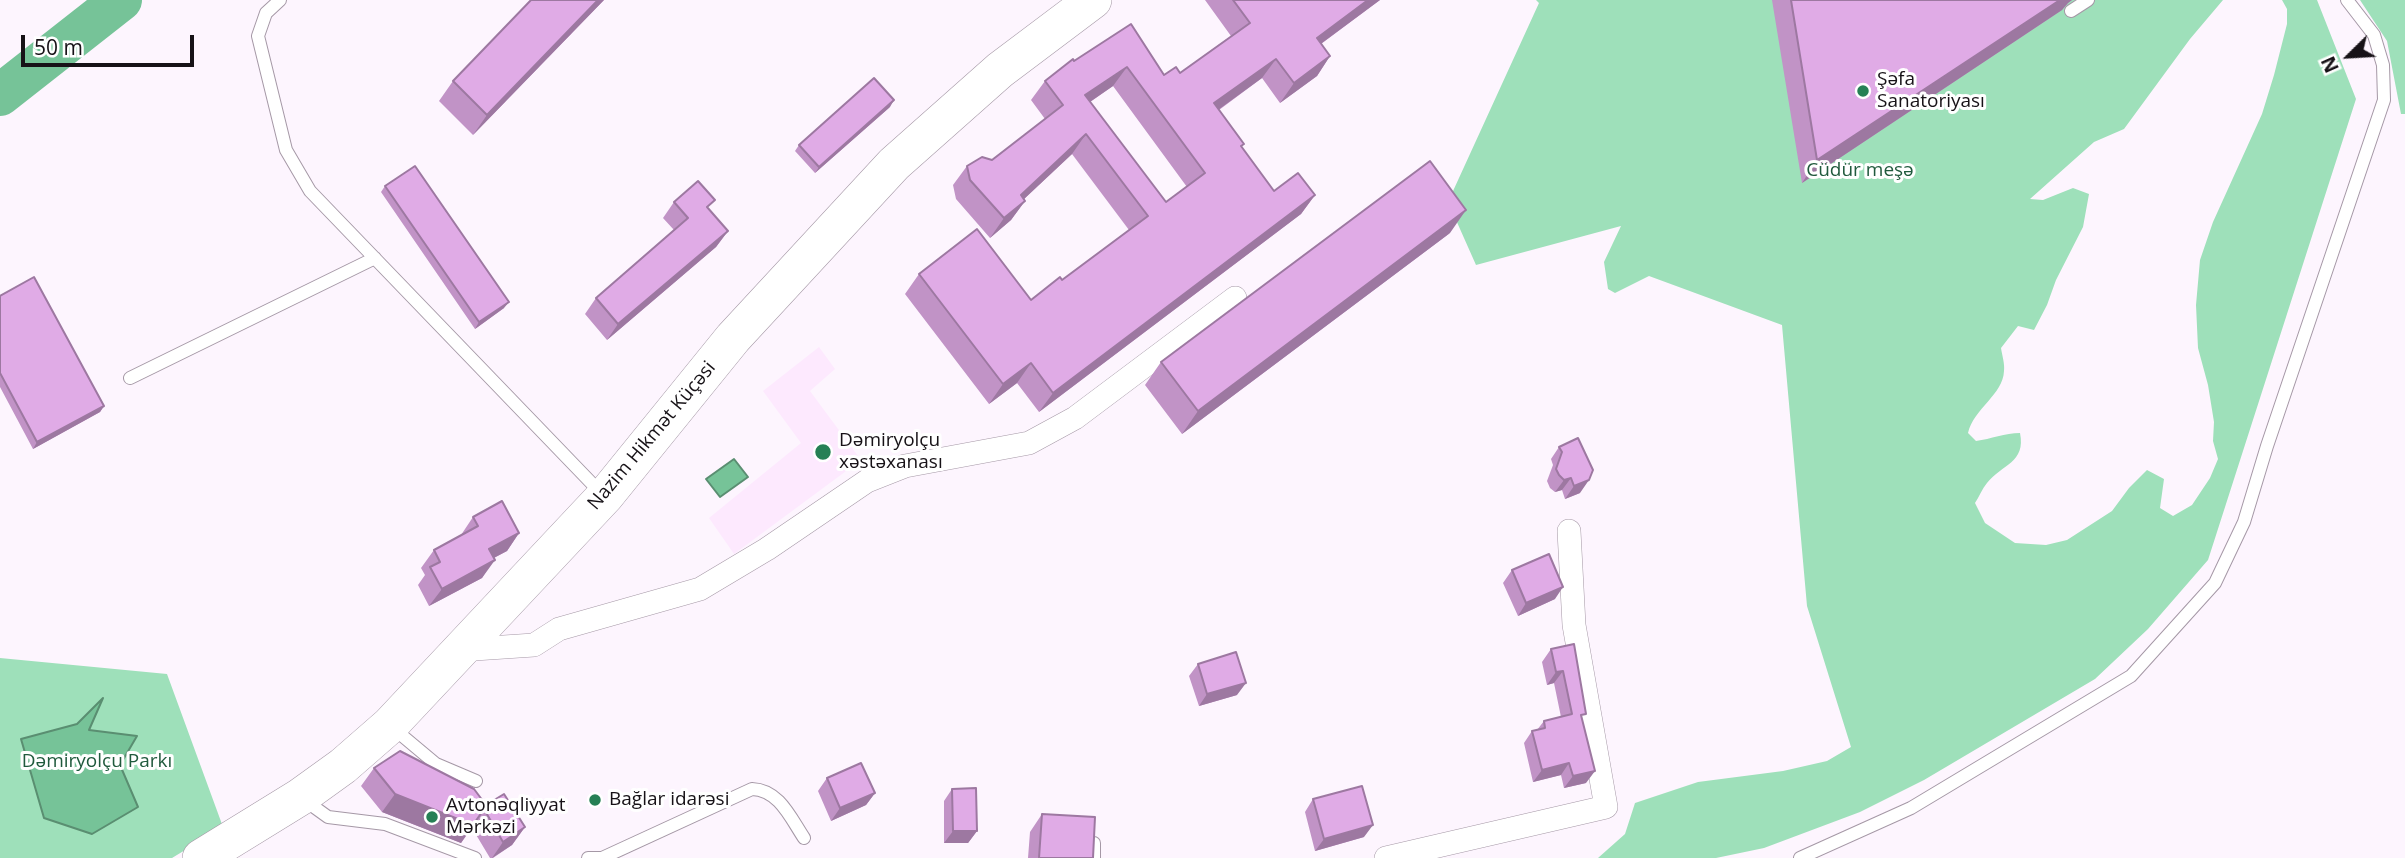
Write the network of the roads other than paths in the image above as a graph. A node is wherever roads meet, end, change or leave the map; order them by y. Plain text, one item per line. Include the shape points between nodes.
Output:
1 (280, 0) edge
2 (1093, 0) edge
3 (2088, 0) edge
4 (2347, 0) edge
5 (2071, 11) dead end
6 (375, 258) junction
7 (1235, 298) dead end
8 (130, 378) dead end
9 (605, 496) junction
10 (1569, 531) dead end
11 (459, 650) junction
12 (390, 726) junction
13 (476, 781) dead end
14 (300, 797) junction
15 (804, 838) dead end
16 (1094, 843) edge
17 (201, 858) edge
18 (475, 858) edge
19 (588, 858) edge
20 (602, 858) edge
21 (1094, 858) edge
22 (1386, 858) edge
23 (1800, 858) edge

1 - 6 lane via 266,13 258,36 286,150 310,191
2 - 9 main road, Nazim Hikmət Küçəsi via 1000,71 894,164 733,338
3 - 5 lane
4 - 23 lane via 2374,35 2383,65 2384,100 2244,522 2215,583 2131,677 1911,808
6 - 8 lane
6 - 9 lane
7 - 11 street via 1075,418 1029,443 905,466 867,481 700,589 559,629 534,645
9 - 11 main road, Nazim Hikmət Küçəsi
10 - 22 street via 1574,625 1606,807
11 - 12 main road, Nazim Hikmət Küçəsi
12 - 13 lane via 436,764
12 - 14 main road, Nazim Hikmət Küçəsi
14 - 17 main road, Nazim Hikmət Küçəsi
14 - 18 lane via 328,817 385,824
15 - 20 lane via 773,794 752,789
16 - 21 lane
19 - 20 lane

